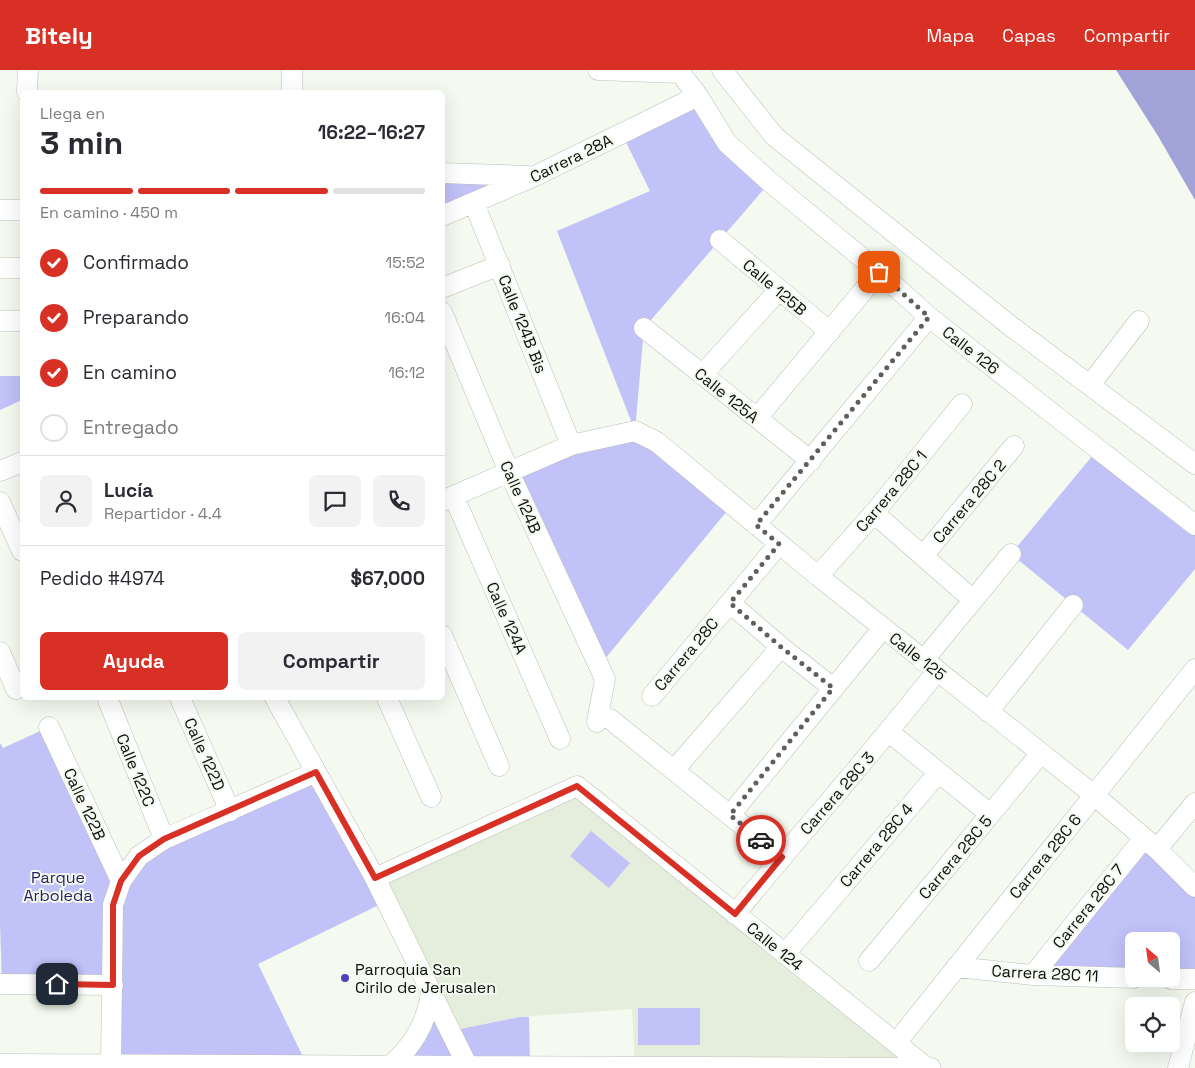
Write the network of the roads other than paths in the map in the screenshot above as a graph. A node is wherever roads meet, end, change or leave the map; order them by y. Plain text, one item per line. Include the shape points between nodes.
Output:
1 (28, 70) edge
2 (292, 70) edge
3 (598, 70) edge
4 (722, 70) edge
5 (679, 71) edge
6 (27, 90) edge
7 (292, 90) edge
8 (698, 96) junction
9 (445, 173) edge
10 (535, 176) junction
11 (474, 203) junction
12 (0, 210) edge
13 (20, 210) edge
14 (445, 215) edge
15 (720, 240) dead end
16 (500, 265) junction
17 (0, 268) edge
18 (20, 268) edge
19 (879, 272) junction
20 (445, 287) edge
21 (778, 290) junction
22 (929, 317) junction
23 (445, 319) edge
24 (1139, 320) dead end
25 (0, 321) edge
26 (20, 321) edge
27 (644, 328) dead end
28 (830, 332) junction
29 (702, 375) junction
30 (1090, 386) junction
31 (962, 404) dead end
32 (757, 418) junction
33 (571, 445) junction
34 (1014, 446) dead end
35 (811, 461) junction
36 (20, 463) edge
37 (1195, 464) edge
38 (0, 471) edge
39 (509, 472) junction
40 (448, 499) edge
41 (0, 502) edge
42 (874, 513) junction
43 (1190, 519) edge
44 (756, 525) junction
45 (779, 544) junction
46 (20, 547) edge
47 (1011, 554) dead end
48 (923, 556) junction
49 (818, 576) junction
50 (973, 600) junction
51 (730, 603) junction
52 (1073, 605) dead end
53 (883, 628) junction
54 (445, 642) edge
55 (781, 647) junction
56 (0, 652) edge
57 (930, 666) junction
58 (1195, 669) edge
59 (833, 688) junction
60 (13, 690) edge
61 (652, 696) dead end
62 (108, 700) dead end
63 (181, 700) edge
64 (277, 700) edge
65 (388, 700) edge
66 (988, 712) junction
67 (49, 727) dead end
68 (888, 732) junction
69 (560, 739) dead end
70 (1041, 753) junction
71 (499, 766) dead end
72 (674, 770) junction
73 (316, 772) junction
74 (938, 773) junction
75 (1094, 795) junction
76 (431, 798) dead end
77 (1195, 803) edge
78 (230, 811) junction
79 (990, 814) junction
80 (730, 815) junction
81 (164, 839) junction
82 (1150, 843) junction
83 (782, 857) junction
84 (375, 878) junction
85 (121, 881) junction
86 (1195, 887) edge
87 (735, 914) junction
88 (785, 954) junction
89 (869, 961) dead end
90 (956, 967) junction
91 (1033, 975) junction
92 (1125, 978) edge
93 (1180, 979) edge
94 (1195, 979) edge
95 (0, 984) edge
96 (113, 985) junction
97 (431, 993) junction
98 (1195, 1002) edge
99 (896, 1043) junction
100 (0, 1064) edge
101 (111, 1064) junction
102 (390, 1066) junction
103 (467, 1066) edge
104 (927, 1068) edge
105 (931, 1068) edge
106 (1178, 1068) edge

1 - 6 street
2 - 7 street
3 - 5 street
4 - 30 street via 774,136 1000,318
5 - 8 street
8 - 10 street, Carrera 28A
8 - 19 street, Calle 126 via 727,144
9 - 10 street
10 - 11 street, Carrera 28A
11 - 14 street, Carrera 28A
11 - 16 street, Calle 124B Bis
12 - 13 street
15 - 21 street, Calle 125B
16 - 20 street
16 - 33 street, Calle 124B Bis
17 - 18 street
19 - 22 street, Calle 126
19 - 28 street
21 - 28 street, Calle 125B
21 - 29 street
22 - 35 street
22 - 43 street, Calle 126
23 - 39 street, Calle 124B
24 - 30 street
25 - 26 street
27 - 29 street, Calle 125A
28 - 32 street
29 - 32 street, Calle 125A
30 - 37 street
31 - 42 street, Carrera 28C 1
32 - 35 street, Calle 125A
33 - 39 street
33 - 44 street, Calle 125 via 635,431 657,442
34 - 48 street, Carrera 28C 2
35 - 44 street
36 - 38 street
39 - 40 street
39 - 72 street, Calle 124B via 605,679 603,721
40 - 69 street, Calle 124A
41 - 46 street
42 - 48 street
42 - 49 street, Carrera 28C 1
44 - 45 street, Calle 125
45 - 49 street, Calle 125
45 - 51 street, Carrera 28C
47 - 50 street, Carrera 28C 3
48 - 50 street
49 - 53 street, Calle 125
50 - 57 street, Carrera 28C 3
51 - 55 street
51 - 61 street, Carrera 28C
52 - 66 street
53 - 57 street, Calle 125
53 - 59 street
54 - 71 street
55 - 59 street
55 - 72 street
56 - 60 street
57 - 66 street, Calle 125
57 - 68 street, Carrera 28C 3
58 - 75 street, Carrera 28C 6
59 - 80 street
62 - 81 street, Calle 122C
63 - 78 street, Calle 122D
64 - 73 street
65 - 76 street
66 - 70 street, Calle 125
67 - 85 street, Calle 122B
68 - 74 street
68 - 83 street, Carrera 28C 3
70 - 75 street, Calle 125
70 - 79 street, Carrera 28C 5
72 - 80 street
73 - 78 street
73 - 84 street
74 - 79 street
74 - 88 street, Carrera 28C 4
75 - 82 street, Calle 125
75 - 90 street, Carrera 28C 6
77 - 82 street, Carrera 28C 7
78 - 81 street
79 - 89 street, Carrera 28C 5
80 - 83 street
81 - 85 street via 139,856
82 - 86 street, Calle 125
82 - 91 street, Carrera 28C 7
83 - 87 street, Carrera 28C 3
84 - 87 street, Calle 124 via 577,786
84 - 97 street
85 - 96 street via 113,905
87 - 88 street, Calle 124
88 - 99 street, Calle 124
90 - 91 street, Carrera 28C 11
90 - 99 street, Carrera 28C 6
91 - 92 street, Carrera 28C 11
93 - 94 street
95 - 96 street
96 - 101 street
97 - 102 street via 428,1010 414,1041
97 - 103 street
98 - 106 street
99 - 104 street, Calle 124
100 - 101 street
101 - 102 street
102 - 103 street
103 - 104 street
104 - 105 street

